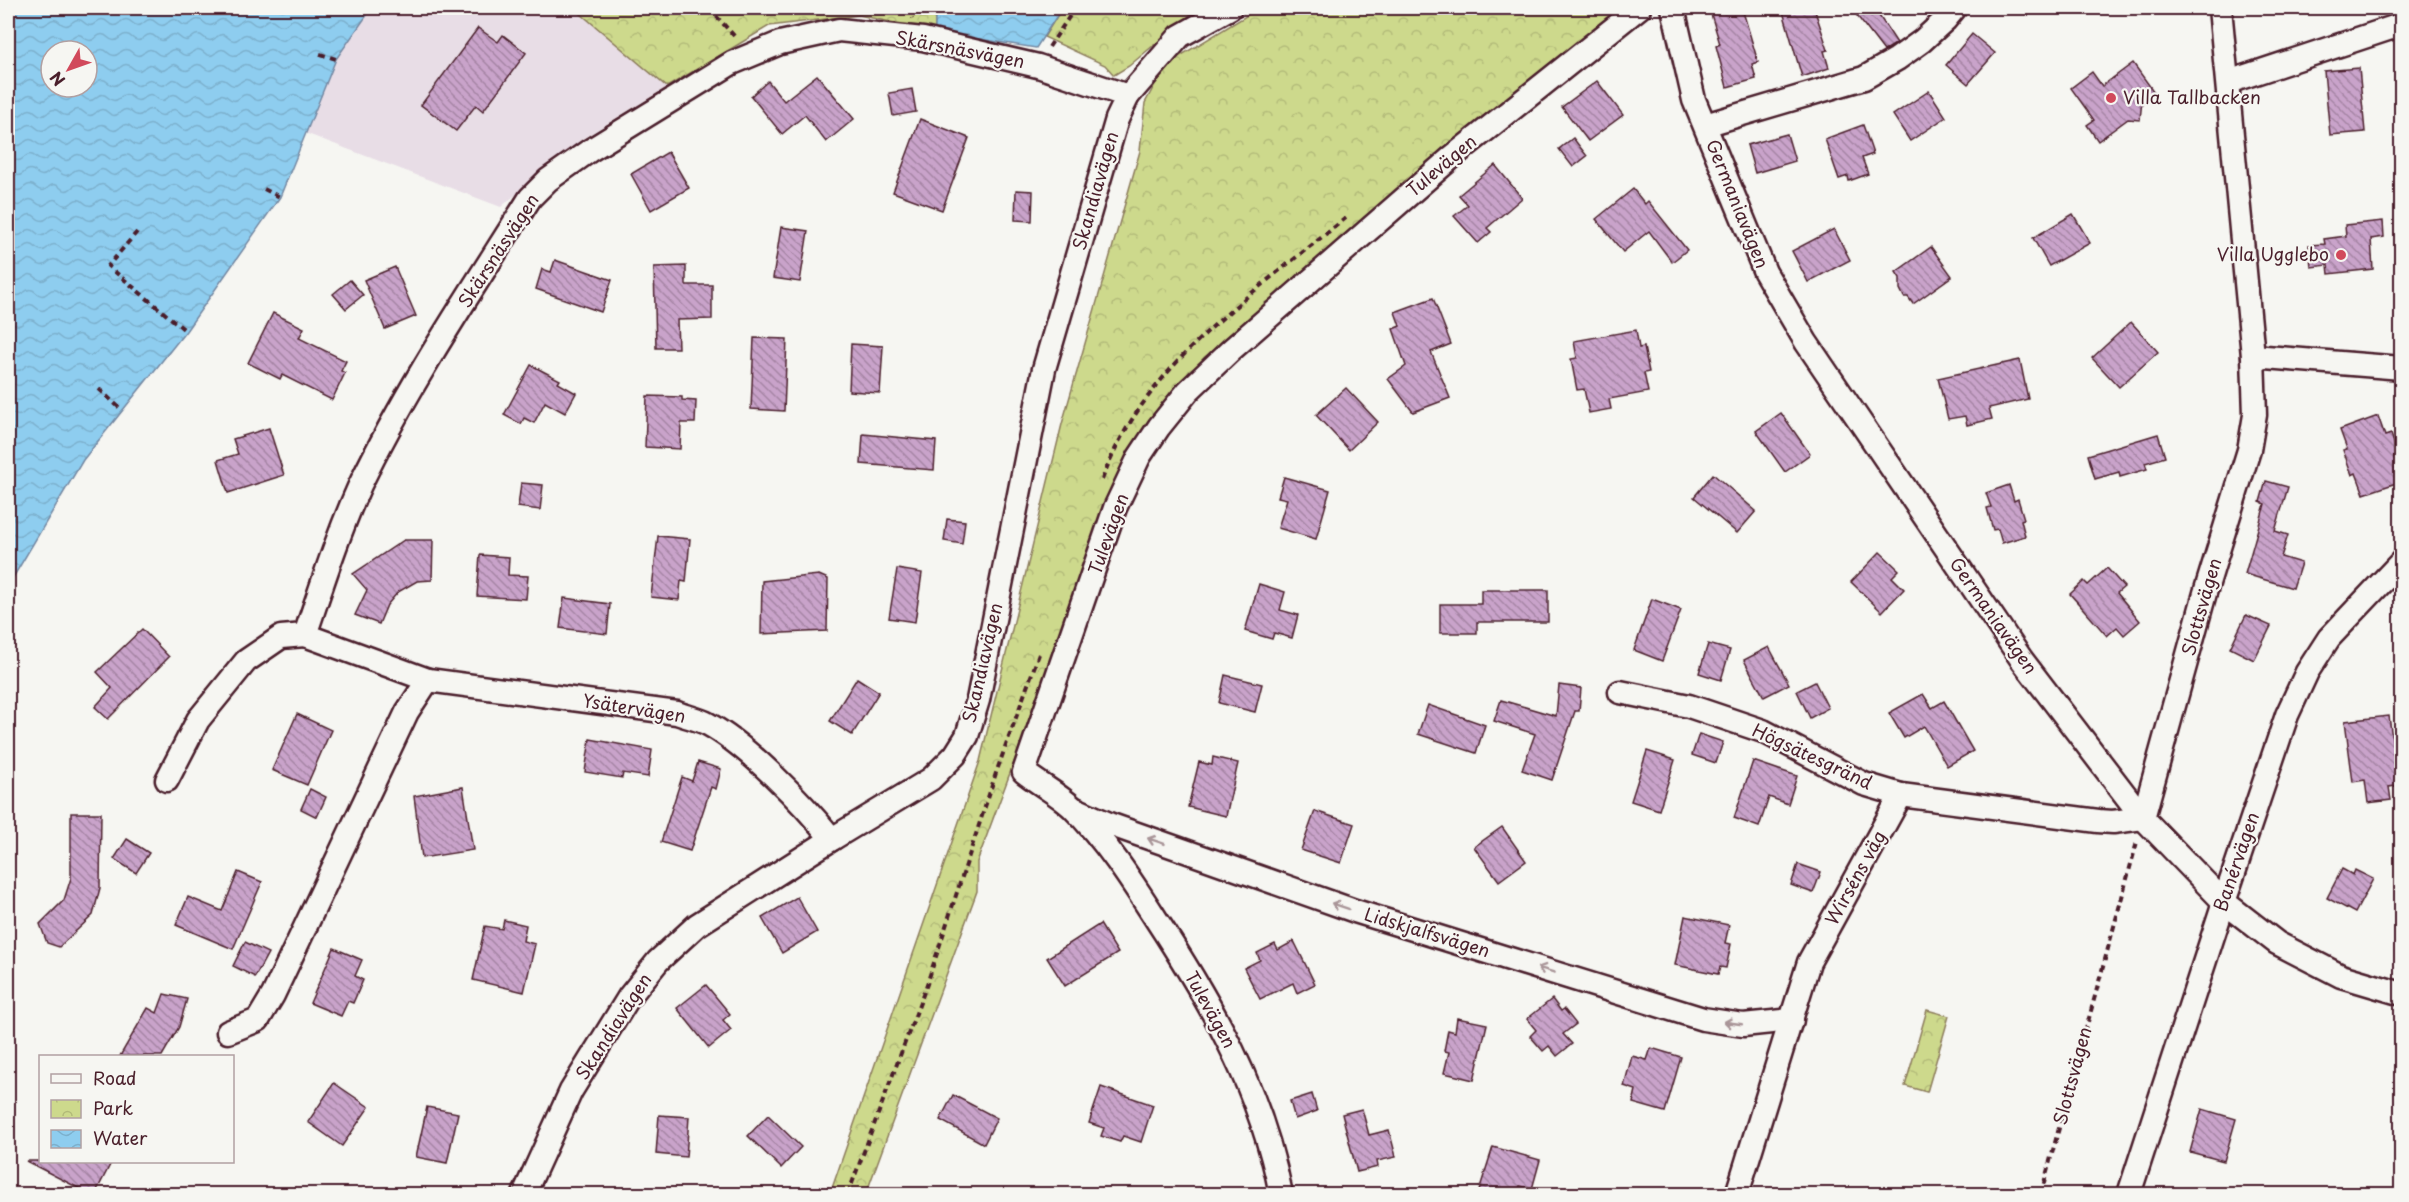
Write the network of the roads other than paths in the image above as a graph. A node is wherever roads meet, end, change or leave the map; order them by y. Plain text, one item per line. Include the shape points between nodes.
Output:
1 (1230, 8) edge
2 (1639, 8) edge
3 (1673, 8) edge
4 (1954, 8) edge
5 (2220, 8) edge
6 (2397, 26) dead end
7 (2228, 82) junction
8 (1128, 96) junction
9 (1705, 125) junction
10 (2253, 356) junction
11 (2402, 368) edge
12 (2402, 561) edge
13 (305, 636) junction
14 (428, 680) junction
15 (1620, 692) dead end
16 (167, 780) dead end
17 (1901, 795) junction
18 (1071, 806) junction
19 (2143, 818) junction
20 (831, 839) junction
21 (2224, 902) junction
22 (2402, 994) edge
23 (1792, 1020) junction
24 (228, 1032) dead end
25 (524, 1194) edge
26 (1281, 1194) edge
27 (1737, 1194) edge
28 (2129, 1194) edge

1 - 8 street, Skandiavägen via 1180,36
2 - 18 street, Tulevägen via 1443,164 1231,350 1159,427 1139,457 1115,508 1024,772
3 - 9 street, Germaniavägen via 1694,100
4 - 9 street, Germaniavägen via 1922,41 1864,78
5 - 7 street, Slottsvägen
6 - 7 street
7 - 10 street, Slottsvägen
8 - 13 street, Skärsnäsvägen via 1038,66 923,39 839,30 780,43 732,63 589,151 530,198 419,376 360,485
8 - 20 street, Skandiavägen via 1117,119 1044,369 978,700 967,736 932,779
9 - 19 street, Germaniavägen via 1765,272 1806,342 2022,660
10 - 11 street
10 - 19 street, Slottsvägen via 2255,415 2249,450
12 - 21 street, Banérvägen via 2330,638 2307,672 2287,715
13 - 14 street, Ysätervägen
13 - 16 street via 281,637 246,661 198,720
14 - 20 street, Ysätervägen via 677,713 707,723 747,753 814,816
14 - 24 street via 407,712 273,995 258,1020
15 - 17 street, Högsätesgränd via 1689,706 1763,731 1864,784
17 - 19 street via 2098,821
17 - 23 street, Wirséns väg via 1809,962
23 -> 18 street, Lidskjalfsvägen via 1743,1025 1703,1019 1355,911 1109,824
18 - 26 street, Tulevägen via 1123,868 1233,1048 1270,1144
19 - 21 street, Germaniavägen
20 - 25 street, Skandiavägen via 697,925 658,961 629,997 572,1091
21 - 22 street, Germaniavägen via 2277,943 2341,976
21 - 28 street, Banérvägen
23 - 27 street, Wirséns väg

